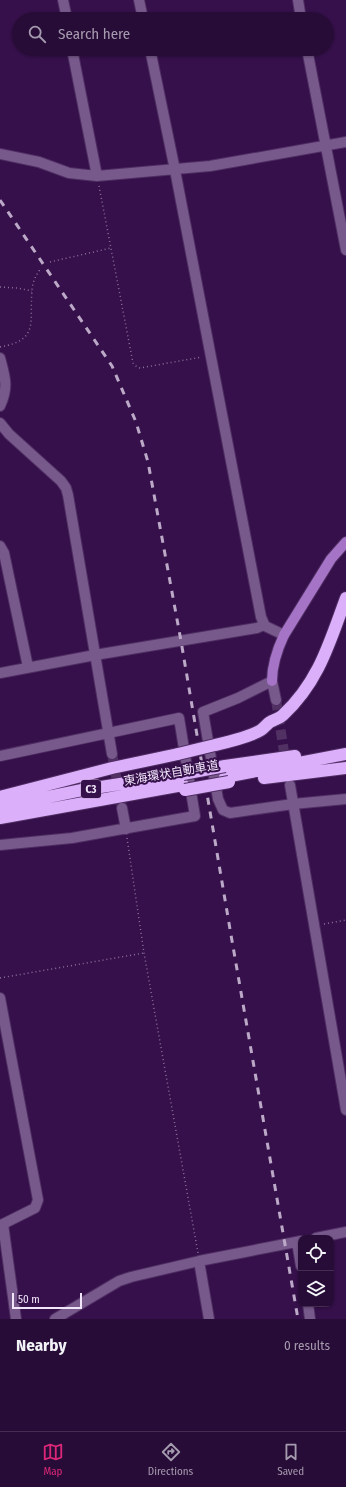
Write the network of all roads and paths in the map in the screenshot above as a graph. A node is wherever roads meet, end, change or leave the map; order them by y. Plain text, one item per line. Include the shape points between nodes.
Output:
1 (63, 0) edge
2 (139, 0) edge
3 (298, 0) edge
4 (66, 12) edge
5 (142, 12) edge
6 (300, 12) edge
7 (73, 56) edge
8 (151, 56) edge
9 (308, 56) edge
10 (346, 142) edge
11 (326, 146) junction
12 (0, 154) edge
13 (175, 170) junction
14 (97, 176) junction
15 (111, 248) junction
16 (346, 250) edge
17 (50, 262) dead end
18 (41, 268) dead end
19 (0, 288) edge
20 (32, 291) junction
21 (0, 347) edge
22 (211, 355) junction
23 (0, 358) edge
24 (0, 406) edge
25 (0, 423) edge
26 (346, 542) edge
27 (0, 546) edge
28 (346, 598) edge
29 (264, 625) junction
30 (284, 636) junction
31 (95, 655) junction
32 (28, 668) junction
33 (0, 673) edge
34 (272, 681) junction
35 (276, 700) tunnel mouth
36 (108, 733) junction
37 (346, 748) edge
38 (112, 754) tunnel mouth
39 (346, 754) edge
40 (0, 756) edge
41 (346, 768) edge
42 (226, 775) junction
43 (184, 783) junction
44 (290, 784) dead end
45 (0, 797) edge
46 (346, 799) edge
47 (293, 804) junction
48 (0, 807) edge
49 (122, 808) tunnel mouth
50 (0, 818) edge
51 (126, 828) junction
52 (0, 845) edge
53 (346, 920) edge
54 (314, 926) junction
55 (144, 953) junction
56 (0, 978) edge
57 (0, 998) edge
58 (346, 1110) edge
59 (2, 1223) edge
60 (346, 1232) edge
61 (331, 1235) edge
62 (298, 1242) edge
63 (199, 1261) junction
64 (308, 1307) edge
65 (16, 1319) edge
66 (55, 1319) edge
67 (209, 1319) edge
68 (310, 1319) edge

1 - 4 street
2 - 5 street
3 - 6 street
7 - 14 street
8 - 13 street
9 - 11 street
10 - 11 street
11 - 13 street
11 - 16 street
12 - 14 street via 38,162 69,173
13 - 14 street
13 - 22 street
14 - 15 path
15 - 17 path
15 - 22 path via 133,363 144,368
18 - 20 path via 34,280
19 - 20 path
20 - 21 path via 29,332 19,342
22 - 29 street
23 - 24 street via 6,382 5,395
25 - 31 street via 66,488
26 - 30 street via 331,559
27 - 32 street via 4,553
28 - 45 highway, bridge via 315,676 299,699 282,716 260,730 233,741 112,768
29 - 30 street
29 - 31 street
30 - 34 street via 278,646
31 - 32 street
31 - 36 street
32 - 33 street
34 - 35 street
34 - 47 street via 203,712 218,799 223,810 230,813
36 - 38 street
36 - 40 street
36 - 51 street via 179,718 195,816
37 - 42 highway, 東海環状自動車道 / C3
39 - 42 highway, 東海環状自動車道 / C3
41 - 42 highway
42 - 43 highway, 東海環状自動車道 / C3
43 - 48 highway, 東海環状自動車道 / C3 via 82,790
43 - 50 highway, 東海環状自動車道 / C3
44 - 47 street
46 - 47 street
47 - 54 street
49 - 51 street
51 - 52 street via 72,838
51 - 55 path
53 - 54 path
54 - 58 street
55 - 56 path
55 - 63 path
57 - 59 street via 38,1200 35,1208
59 - 65 street
60 - 61 street
62 - 63 street
63 - 66 street via 119,1281
63 - 67 street
64 - 68 street

